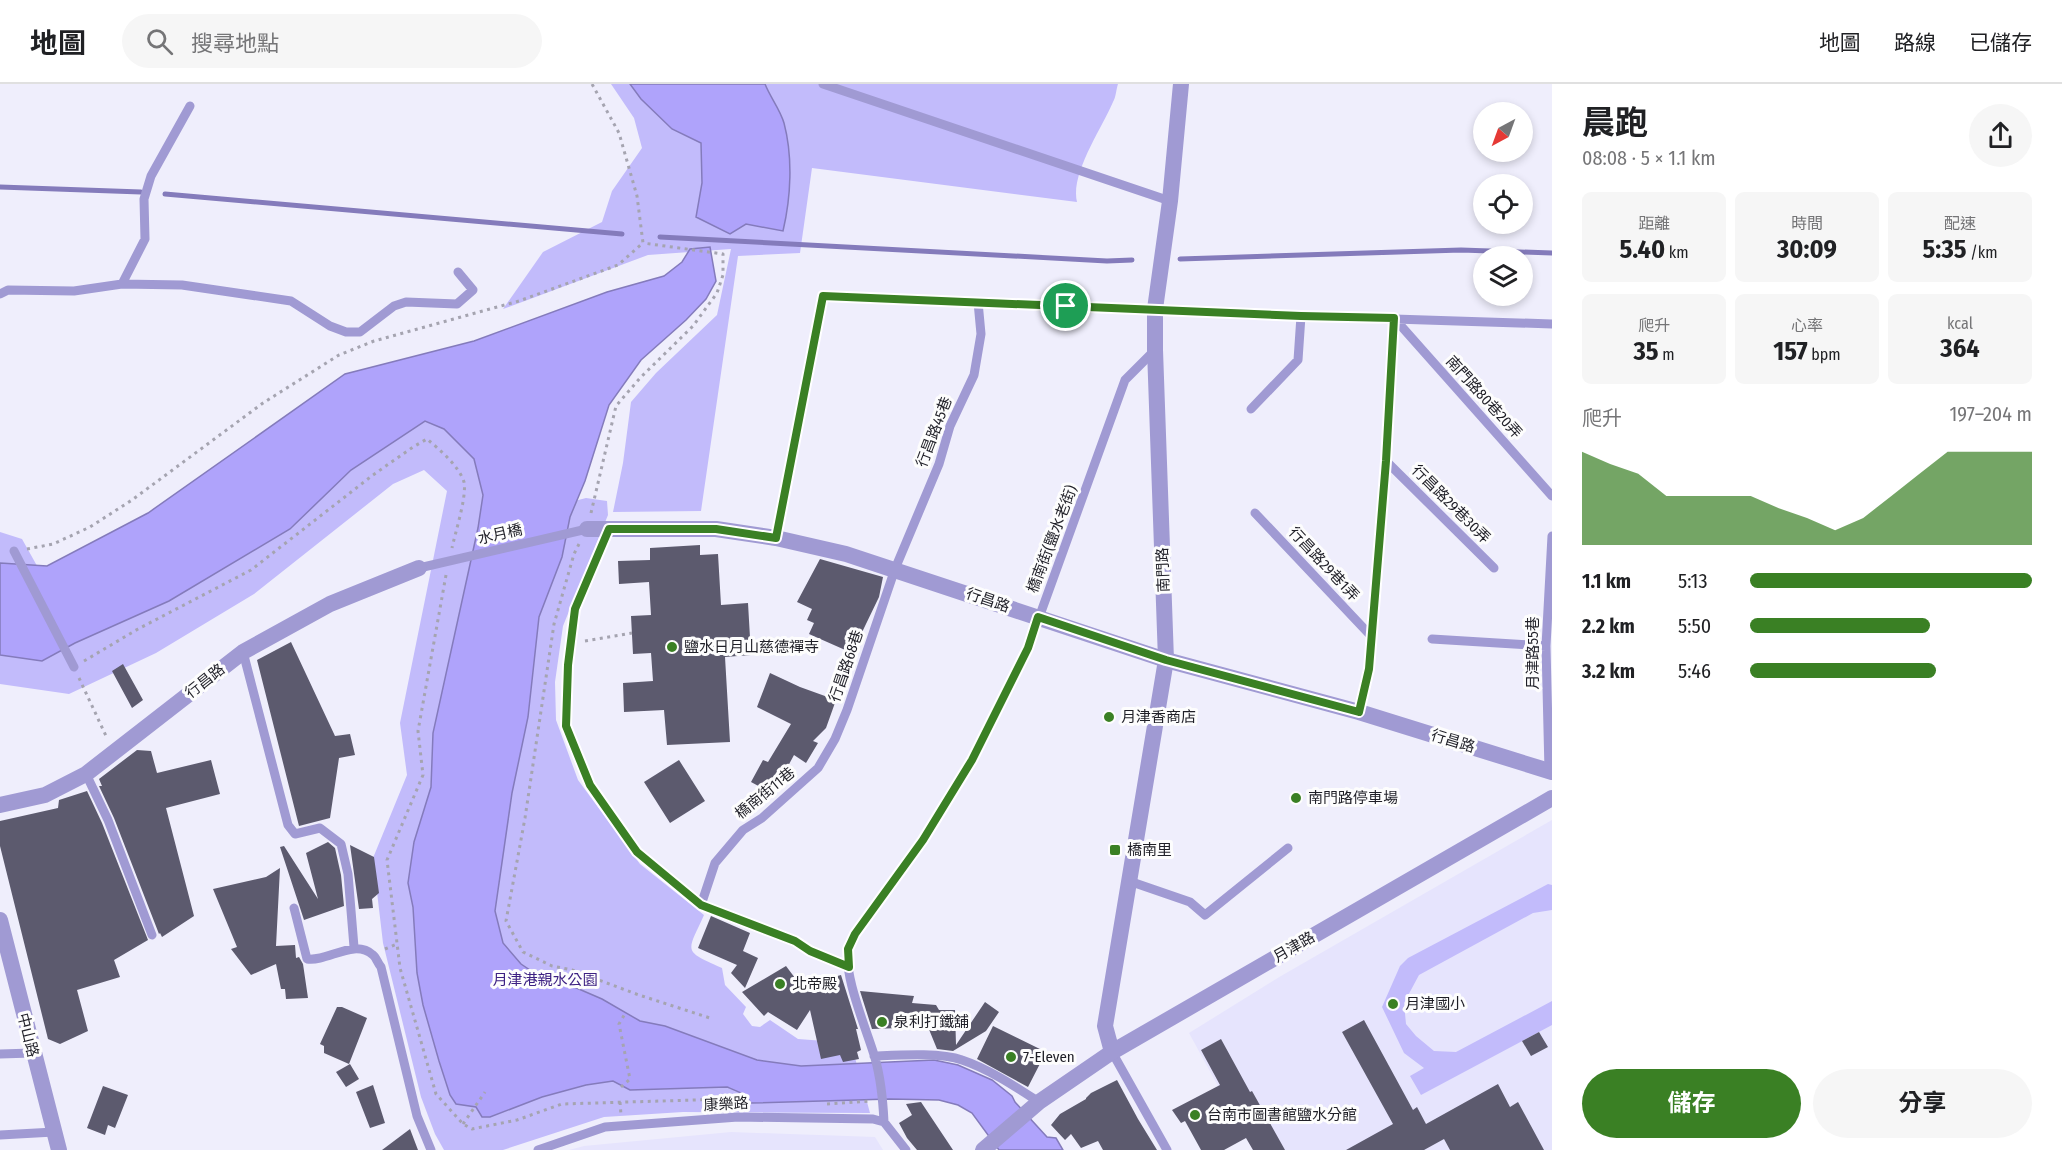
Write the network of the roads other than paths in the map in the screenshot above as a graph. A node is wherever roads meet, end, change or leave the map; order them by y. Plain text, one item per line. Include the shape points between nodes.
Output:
1 (823, 84) edge
2 (1181, 84) edge
3 (190, 106) dead end
4 (1170, 201) junction
5 (458, 272) dead end
6 (122, 284) junction
7 (0, 294) edge
8 (978, 302) junction
9 (1155, 309) junction
10 (1301, 316) junction
11 (1394, 318) junction
12 (1552, 324) edge
13 (1155, 350) junction
14 (1251, 409) dead end
15 (1386, 461) junction
16 (1552, 496) edge
17 (1255, 513) dead end
18 (587, 529) joint
19 (609, 529) junction
20 (776, 538) junction
21 (1552, 539) edge
22 (15, 551) road end
23 (419, 568) joint
24 (1494, 568) dead end
25 (895, 569) junction
26 (1038, 617) junction
27 (1371, 636) junction
28 (1432, 639) dead end
29 (1546, 646) junction
30 (243, 652) junction
31 (1166, 660) junction
32 (74, 667) road end
33 (1359, 712) junction
34 (818, 768) joint
35 (1551, 772) edge
36 (86, 774) junction
37 (1552, 798) edge
38 (0, 805) edge
39 (1288, 848) dead end
40 (1129, 881) junction
41 (701, 905) junction
42 (294, 908) dead end
43 (0, 920) edge
44 (152, 935) dead end
45 (354, 947) junction
46 (849, 967) junction
47 (1112, 1052) junction
48 (32, 1053) junction
49 (0, 1054) edge
50 (875, 1058) junction
51 (1039, 1102) junction
52 (884, 1122) junction
53 (54, 1132) junction
54 (0, 1135) edge
55 (58, 1150) edge
56 (431, 1150) edge
57 (538, 1150) edge
58 (906, 1150) edge
59 (983, 1150) edge
60 (1167, 1150) edge

1 - 4 lane
2 - 4 street, 南門路
3 - 6 lane via 151,176 144,199 145,240
4 - 9 street, 南門路
5 - 6 lane via 473,290 457,304 406,302 394,306 360,332 330,326 291,301 182,285
6 - 7 lane via 74,291
8 - 9 lane
8 - 20 lane via 823,296
8 - 25 lane, 行昌路45巷 via 981,334 974,375
9 - 10 lane
9 - 13 street, 南門路
10 - 11 lane
10 - 14 lane via 1298,360
11 - 12 lane
11 - 15 lane
11 - 16 lane, 南門路80巷20弄
13 - 26 lane, 橋南街(鹽水老街) via 1125,380
13 - 31 street, 南門路
15 - 24 lane, 行昌路29巷30弄
15 - 27 lane
17 - 27 lane, 行昌路29巷1弄
18 - 19 street, 行昌路
18 - 23 lane, 水月橋
19 - 20 street, 行昌路 via 716,529
19 - 41 lane via 575,609 566,726 590,785 637,852
20 - 25 street, 行昌路
21 - 29 lane, 月津路55巷
22 - 32 lane
23 - 30 street, 行昌路 via 330,604
25 - 26 street, 行昌路
25 - 34 lane, 行昌路68巷 via 847,710
26 - 31 street, 行昌路
26 - 46 lane, 橋南街(鹽水老街) via 1028,648 972,760 923,840 855,934 848,949
27 - 33 lane via 1369,669
28 - 29 lane
29 - 35 lane, 月津路55巷
30 - 36 street, 行昌路
30 - 45 lane via 288,825 295,834 320,828 341,844 348,874
31 - 33 street, 行昌路
31 - 40 street, 南門路
33 - 35 street, 行昌路
34 - 41 lane, 橋南街11巷 via 736,838 715,863
36 - 38 street, 行昌路 via 45,795
36 - 44 lane
37 - 47 street, 月津路
39 - 40 lane via 1205,915 1191,902
40 - 47 street, 南門路 via 1105,1026
41 - 46 lane via 795,941
42 - 45 lane via 307,959
43 - 48 street, 中山路
45 - 56 lane via 372,954 381,967 417,1116
46 - 50 lane, 橋南街(鹽水老街)
47 - 51 street, 月津路
47 - 60 lane
48 - 49 lane
48 - 53 street, 中山路
50 - 51 lane via 961,1059
50 - 52 lane, 橋南街(鹽水老街)
51 - 59 street, 月津路
52 - 57 lane, 康樂路 via 738,1118 605,1127
52 - 58 lane
53 - 54 lane
53 - 55 street, 中山路

